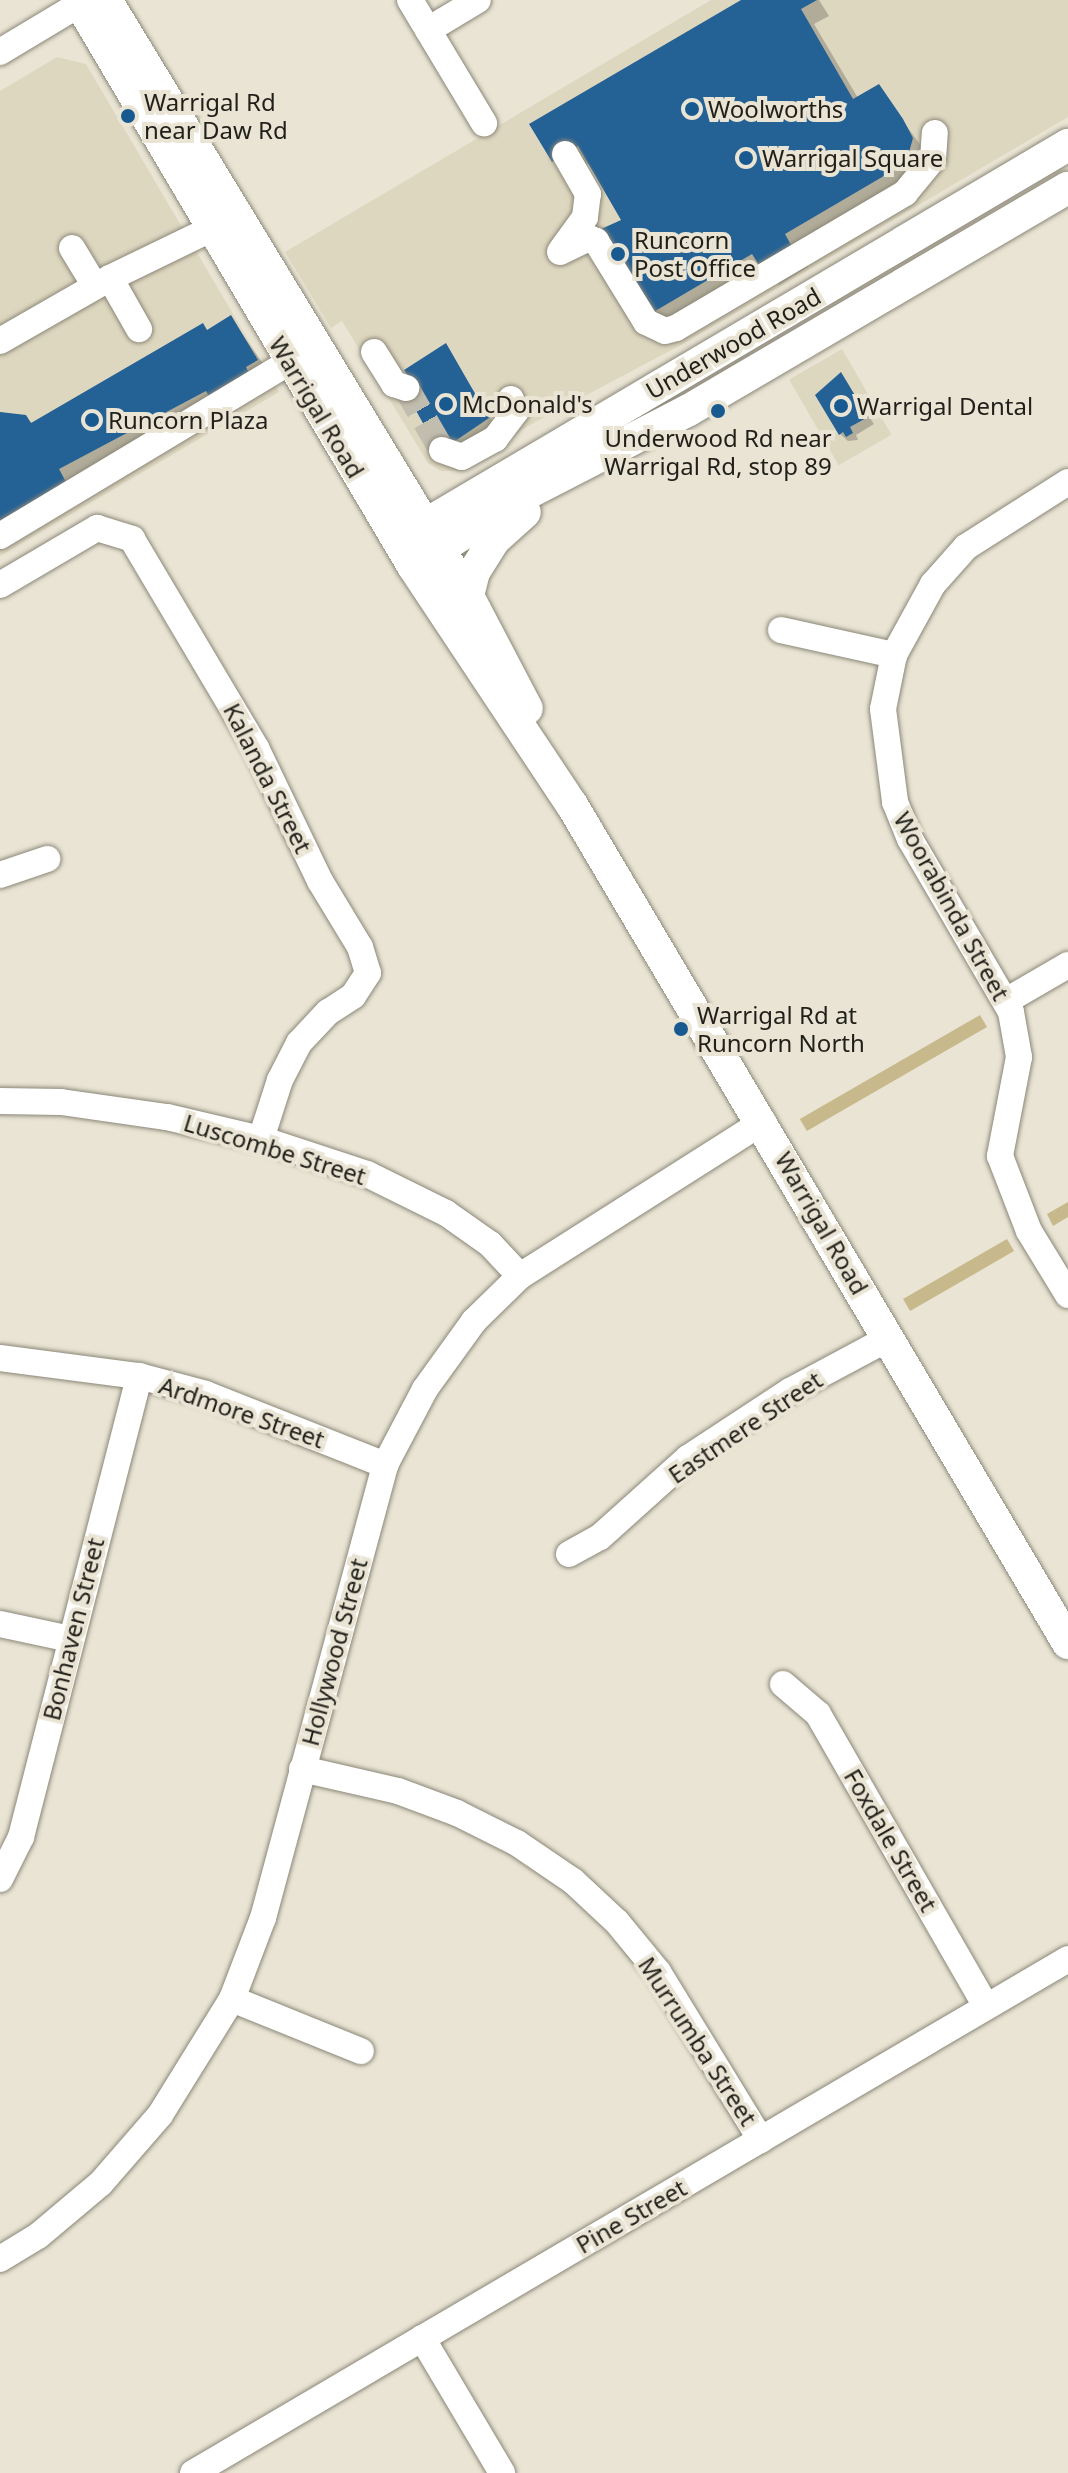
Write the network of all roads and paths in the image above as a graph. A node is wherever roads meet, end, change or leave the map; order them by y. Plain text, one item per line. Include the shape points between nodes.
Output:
1 (410, 0) edge
2 (478, 0) edge
3 (88, 1) edge
4 (428, 30) junction
5 (0, 52) edge
6 (484, 123) dead end
7 (935, 133) dead end
8 (1068, 145) edge
9 (565, 154) dead end
10 (1028, 169) junction
11 (1058, 194) edge
12 (224, 221) junction
13 (72, 248) dead end
14 (102, 282) junction
15 (139, 329) dead end
16 (0, 341) edge
17 (729, 346) junction
18 (374, 352) dead end
19 (290, 362) junction
20 (746, 377) junction
21 (406, 388) tunnel mouth
22 (511, 399) dead end
23 (442, 450) dead end
24 (599, 459) junction
25 (1068, 482) edge
26 (0, 536) edge
27 (419, 545) junction
28 (0, 585) edge
29 (468, 596) junction
30 (781, 630) dead end
31 (894, 655) junction
32 (572, 805) junction
33 (47, 859) dead end
34 (0, 875) edge
35 (1068, 965) edge
36 (1006, 1001) junction
37 (0, 1101) edge
38 (763, 1122) junction
39 (261, 1139) junction
40 (520, 1276) junction
41 (1068, 1295) edge
42 (889, 1338) junction
43 (0, 1358) edge
44 (139, 1376) junction
45 (385, 1465) junction
46 (569, 1554) dead end
47 (0, 1624) edge
48 (70, 1639) junction
49 (1068, 1643) edge
50 (783, 1684) dead end
51 (302, 1769) junction
52 (0, 1879) edge
53 (1068, 1959) edge
54 (232, 1999) junction
55 (986, 2006) junction
56 (361, 2051) dead end
57 (761, 2140) junction
58 (0, 2259) edge
59 (422, 2338) junction
60 (193, 2473) edge
61 (502, 2473) edge

1 - 4 street
2 - 4 street
3 - 5 street
3 - 12 main road, Warrigal Road
4 - 6 street
7 - 9 street via 933,159 905,193 665,331 646,322 596,241 577,241 560,252 585,217 588,194
8 - 10 main road, Underwood Road
10 - 11 street
10 - 17 main road, Underwood Road
11 - 20 main road, Underwood Road
12 - 14 street
12 - 19 main road, Warrigal Road
12 - 27 main road, Warrigal Road
13 - 14 street
14 - 15 street
14 - 16 street
17 - 20 main road
17 - 27 main road, Underwood Road
18 - 21 street via 394,384
19 - 26 street
19 - 27 main road, Warrigal Road
20 - 24 main road, Underwood Road
22 - 23 street via 516,411 495,439 462,457
24 - 27 main road, Underwood Road
24 - 29 main road, Underwood Road via 495,539 474,572
25 - 31 street, Woorabinda Street via 966,547 917,607
27 - 29 main road, Warrigal Road
27 - 32 main road, Warrigal Road
28 - 39 street, Kalanda Street via 97,528 132,539 256,748 320,881 360,947 368,973 353,996 328,1012 299,1043 280,1080
29 - 32 main road, Warrigal Road via 498,647
30 - 31 street
31 - 36 street, Woorabinda Street via 883,709 895,802 910,839
32 - 38 main road, Warrigal Road
33 - 34 street
35 - 36 street
36 - 41 street, Woorabinda Street via 1018,1032 1019,1057 1000,1156 1029,1231
37 - 39 street, Luscombe Street via 61,1102 167,1117
38 - 40 street, Hollywood Street
38 - 42 main road, Warrigal Road
39 - 40 street, Luscombe Street via 367,1174 446,1213 490,1244
40 - 45 street, Hollywood Street via 474,1321 425,1389
42 - 46 street, Eastmere Street via 790,1391 688,1458 600,1537
42 - 49 main road, Warrigal Road
43 - 44 street, Ardmore Street
44 - 45 street, Ardmore Street via 206,1394
44 - 48 street, Bonhaven Street
45 - 51 street, Hollywood Street
47 - 48 street
48 - 52 street, Bonhaven Street via 21,1837
50 - 55 street, Foxdale Street via 818,1714
51 - 54 street, Hollywood Street via 263,1918
51 - 57 street, Murrumba Street via 398,1791 457,1813 517,1843 573,1881 617,1922 658,1972
53 - 55 street, Pine Street
54 - 56 street
54 - 58 street, Hollywood Street via 160,2115 101,2183 38,2236
55 - 57 street, Pine Street
57 - 59 street, Pine Street
59 - 60 street, Pine Street
59 - 61 street

